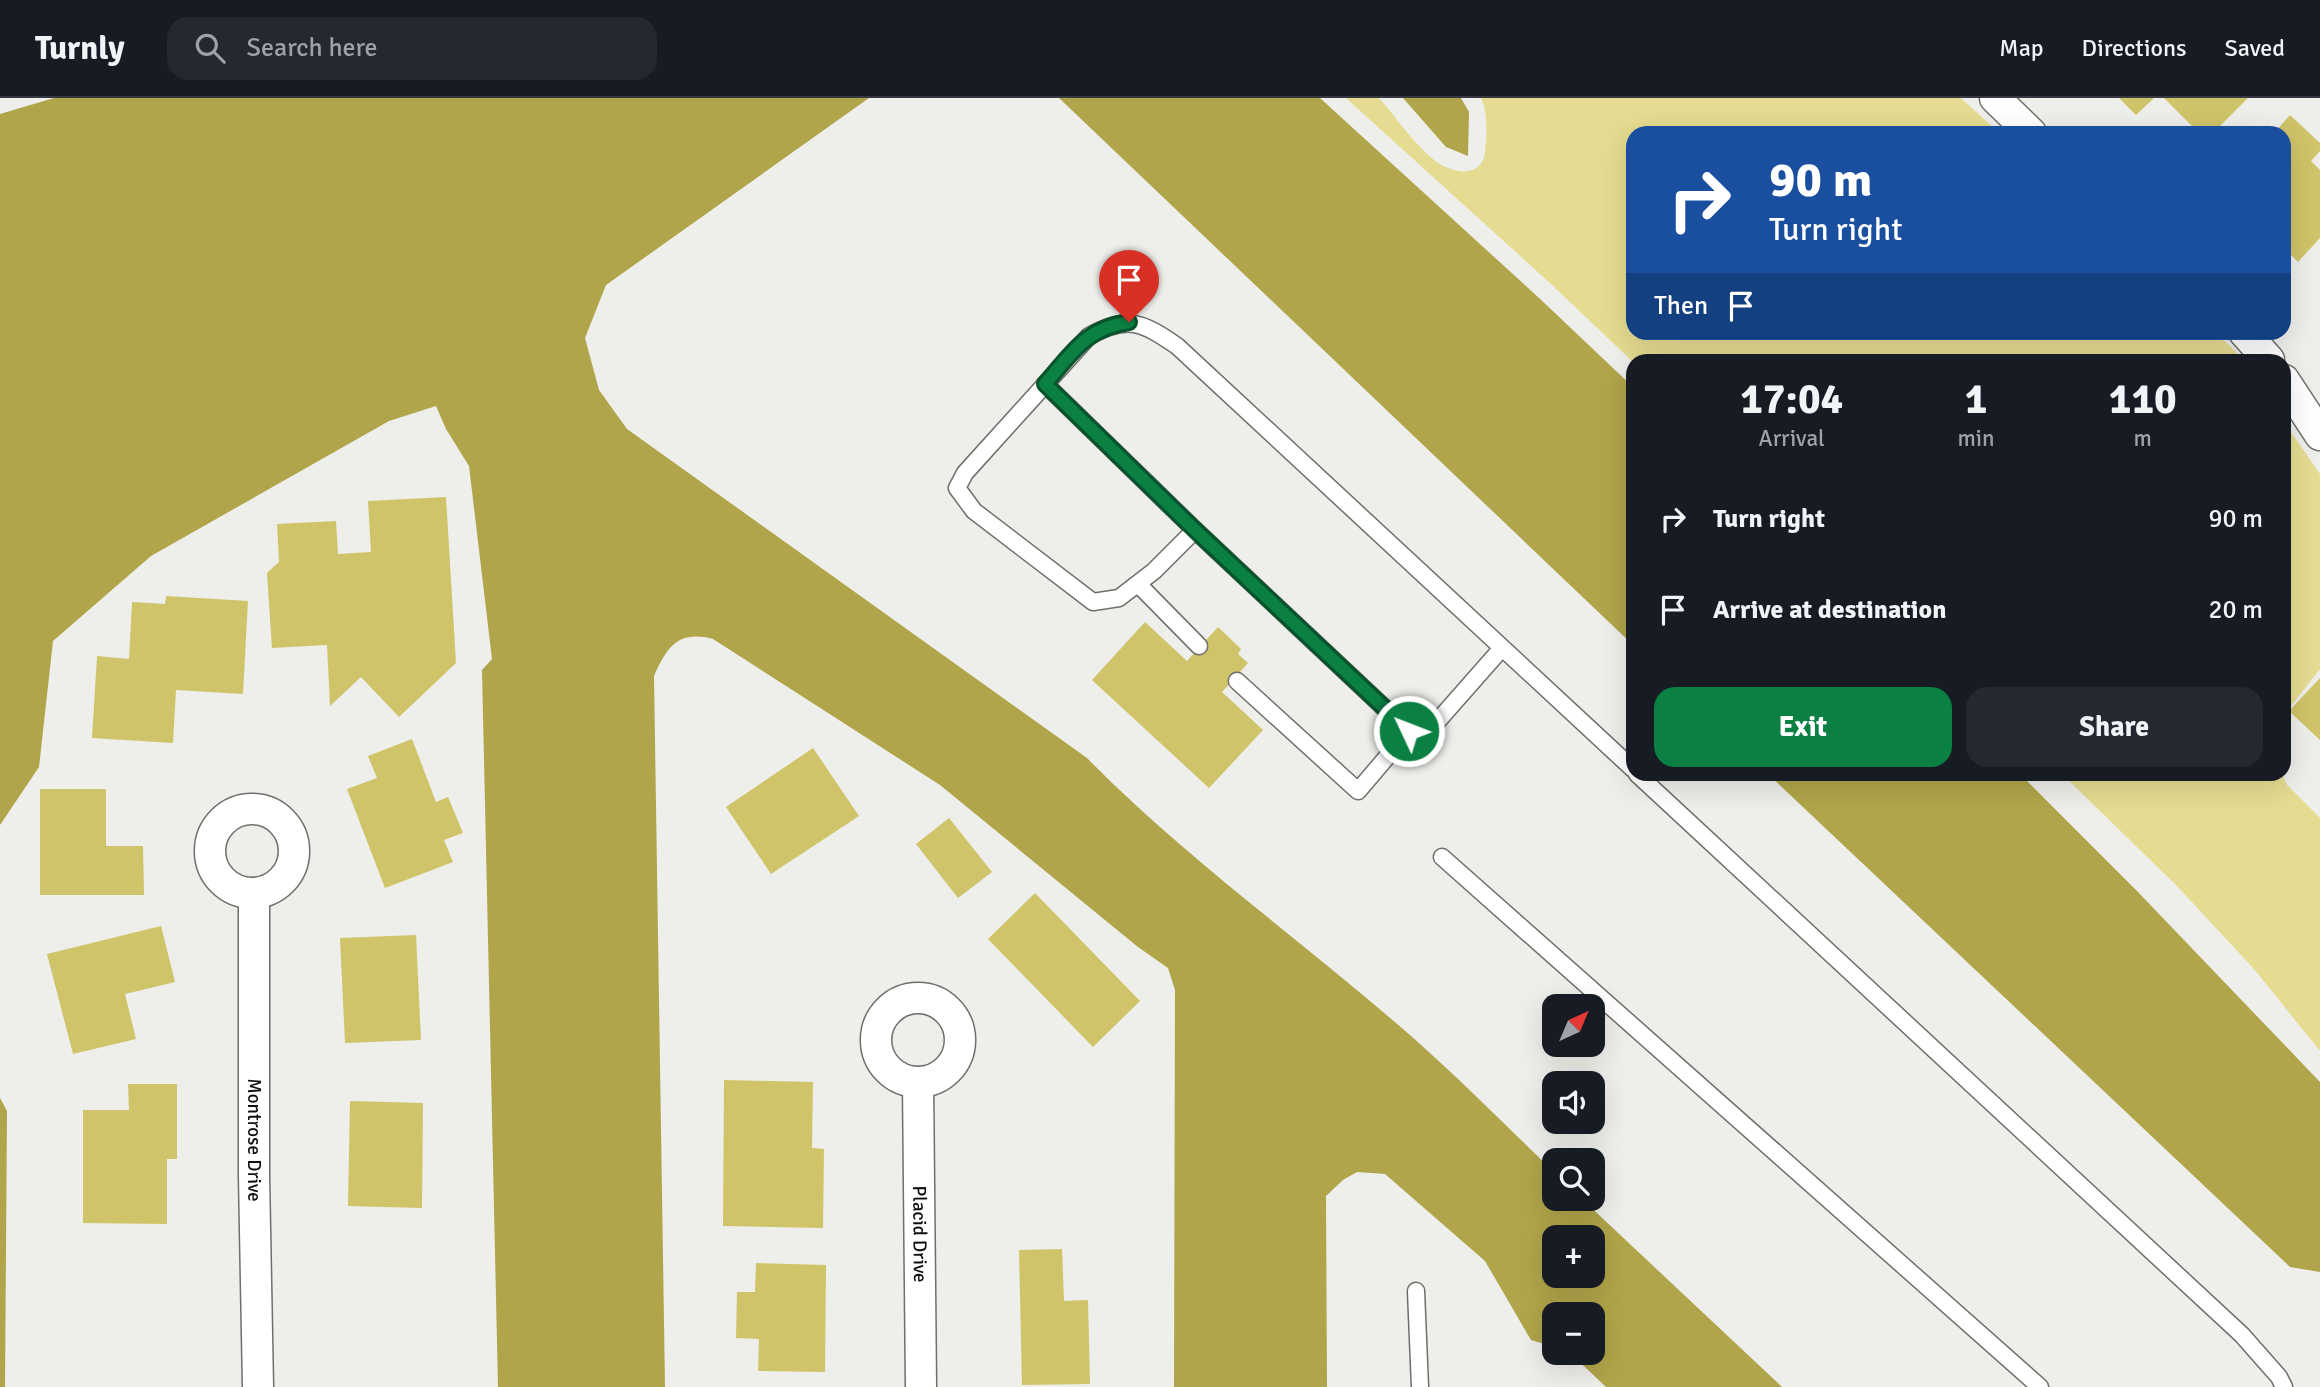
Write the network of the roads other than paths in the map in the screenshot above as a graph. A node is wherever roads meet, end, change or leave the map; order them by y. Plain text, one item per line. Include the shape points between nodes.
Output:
1 (1994, 98) edge
2 (2024, 126) edge
3 (2251, 340) edge
4 (2264, 354) edge
5 (1045, 384) junction
6 (2291, 391) edge
7 (2320, 435) edge
8 (1195, 530) junction
9 (1138, 583) junction
10 (1199, 646) dead end
11 (1502, 648) junction
12 (1237, 681) dead end
13 (1409, 731) junction
14 (1626, 763) edge
15 (1645, 781) edge
16 (1442, 857) dead end
17 (254, 893) dead end
18 (918, 1082) dead end
19 (1416, 1291) dead end
20 (258, 1387) edge
21 (921, 1387) edge
22 (1420, 1387) edge
23 (2040, 1387) edge
24 (2284, 1387) edge

1 - 2 street
3 - 4 street
5 - 8 lane
5 - 9 lane via 965,473 957,488 974,511 1093,602 1119,598
5 - 11 lane via 1088,335 1129,322 1154,330 1177,346
6 - 7 street
8 - 9 lane
8 - 13 lane
9 - 10 lane
11 - 13 lane via 1436,723
11 - 14 lane
12 - 13 lane via 1357,790
15 - 24 lane via 2242,1335
16 - 23 lane
17 - 20 street, Montrose Drive
18 - 21 street, Placid Drive
19 - 22 lane

